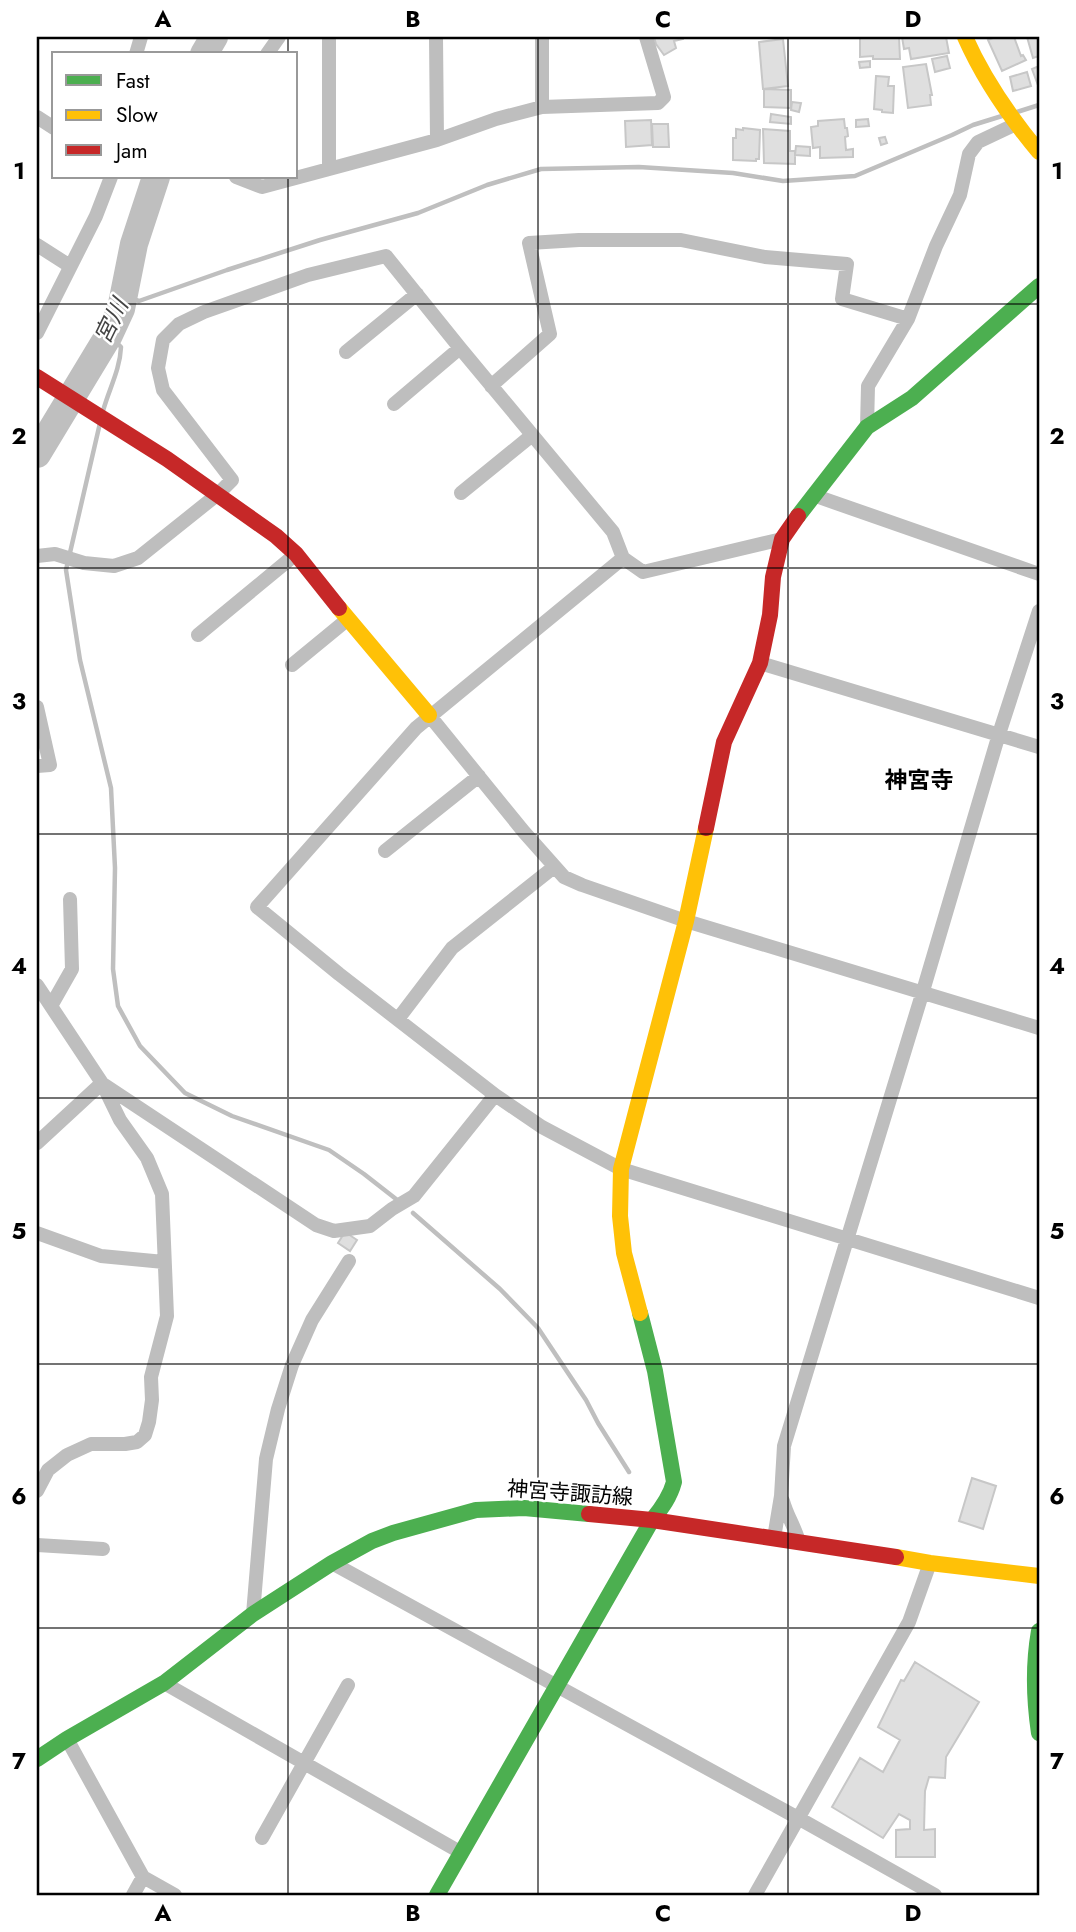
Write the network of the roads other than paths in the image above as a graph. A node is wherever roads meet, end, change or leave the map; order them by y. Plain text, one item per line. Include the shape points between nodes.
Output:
1 (279, 37) edge
2 (329, 37) edge
3 (436, 37) edge
4 (542, 37) edge
5 (646, 37) edge
6 (965, 37) edge
7 (268, 52) edge
8 (542, 107) junction
9 (37, 117) edge
10 (1014, 122) junction
11 (52, 127) edge
12 (437, 140) junction
13 (1039, 152) edge
14 (329, 169) junction
15 (298, 177) edge
16 (111, 178) edge
17 (238, 178) edge
18 (295, 178) edge
19 (37, 245) edge
20 (70, 266) junction
21 (1039, 286) edge
22 (417, 294) junction
23 (908, 319) junction
24 (37, 333) edge
25 (460, 348) junction
26 (346, 352) dead end
27 (37, 377) edge
28 (491, 386) junction
29 (394, 404) dead end
30 (867, 427) junction
31 (531, 436) junction
32 (461, 493) dead end
33 (218, 494) junction
34 (813, 495) junction
35 (782, 539) junction
36 (296, 554) junction
37 (37, 556) edge
38 (623, 558) junction
39 (1039, 574) edge
40 (1039, 611) edge
41 (348, 619) junction
42 (198, 635) dead end
43 (760, 663) junction
44 (292, 665) dead end
45 (37, 707) edge
46 (429, 715) junction
47 (999, 734) junction
48 (1039, 747) edge
49 (37, 766) edge
50 (479, 776) junction
51 (385, 851) dead end
52 (554, 867) junction
53 (70, 899) dead end
54 (685, 920) junction
55 (37, 985) edge
56 (923, 991) junction
57 (51, 1006) junction
58 (398, 1019) junction
59 (1039, 1028) edge
60 (102, 1083) junction
61 (495, 1095) junction
62 (37, 1143) edge
63 (621, 1170) junction
64 (37, 1233) edge
65 (847, 1239) junction
66 (349, 1261) dead end
67 (164, 1262) junction
68 (1039, 1298) edge
69 (37, 1491) edge
70 (781, 1496) junction
71 (652, 1520) junction
72 (774, 1538) junction
73 (799, 1542) junction
74 (37, 1545) edge
75 (103, 1549) dead end
76 (332, 1563) junction
77 (930, 1563) junction
78 (1039, 1576) edge
79 (253, 1614) junction
80 (1039, 1631) edge
81 (164, 1683) junction
82 (348, 1685) dead end
83 (556, 1685) junction
84 (1039, 1733) edge
85 (67, 1739) junction
86 (37, 1759) edge
87 (305, 1763) junction
88 (798, 1818) junction
89 (262, 1839) dead end
90 (460, 1852) junction
91 (143, 1877) junction
92 (133, 1895) edge
93 (175, 1895) edge
94 (437, 1895) edge
95 (755, 1895) edge
96 (935, 1895) edge

1 - 7 street
2 - 14 street
3 - 12 street
4 - 8 street
5 - 8 street via 664,97 658,103
6 - 10 street via 981,74
8 - 12 street
9 - 11 street
10 - 13 street
10 - 23 street via 978,142 969,155 960,195
12 - 14 street
14 - 15 street
16 - 20 street
17 - 18 street via 261,187
19 - 20 street
20 - 24 street
21 - 30 street via 912,398
22 - 25 street
22 - 26 street
22 - 33 street via 386,256 308,275 204,312 179,324 163,340 158,368 163,390 232,480
23 - 28 street via 842,299 847,264 765,257 681,240 529,243 550,334
23 - 30 street via 868,386
25 - 28 street
25 - 29 street
27 - 33 street
28 - 31 street
30 - 34 street
31 - 32 street
31 - 38 street via 613,532
33 - 36 street
33 - 37 street via 138,558 114,566
34 - 35 street
34 - 39 street
35 - 38 street via 643,572
35 - 43 street
36 - 41 street
36 - 42 street
38 - 46 street
40 - 47 street
41 - 44 street
41 - 46 street
43 - 47 street
43 - 54 street via 724,742
45 - 49 street via 50,765
46 - 50 street
46 - 58 street via 257,907
47 - 48 street
47 - 56 street
50 - 51 street
50 - 52 street
52 - 54 street via 582,885
52 - 58 street via 452,948
53 - 57 street via 72,969
54 - 56 street
54 - 63 street
55 - 57 street
56 - 59 street
56 - 65 street
57 - 60 street
58 - 61 street
60 - 61 street via 316,1225 334,1231 370,1226 414,1196
60 - 62 street
60 - 67 street via 120,1120 147,1158 162,1194
61 - 63 street
63 - 65 street
63 - 71 street via 624,1253 655,1371 674,1482 667,1503
64 - 67 street via 101,1256
65 - 68 street
65 - 70 street via 784,1446
66 - 79 street via 312,1321 278,1409 266,1459
67 - 69 street via 167,1316 151,1377 145,1435 125,1444 90,1444 67,1455 48,1470
70 - 72 street
70 - 73 street
71 - 72 street, 神宮寺諏訪線
71 - 76 street, 神宮寺諏訪線 via 524,1508 476,1510 393,1533
71 - 83 street
72 - 73 street, 神宮寺諏訪線
73 - 77 street, 神宮寺諏訪線
74 - 75 street
76 - 79 street, 神宮寺諏訪線
76 - 83 street
77 - 78 street, 神宮寺諏訪線
77 - 88 street via 909,1622
79 - 81 street, 神宮寺諏訪線
80 - 84 street via 1034,1669
81 - 85 street, 神宮寺諏訪線
81 - 87 street
82 - 87 street
83 - 88 street
83 - 90 street
85 - 86 street, 神宮寺諏訪線
85 - 91 street
87 - 89 street
87 - 90 street
88 - 95 street
88 - 96 street
90 - 94 street
91 - 92 street
91 - 93 street

